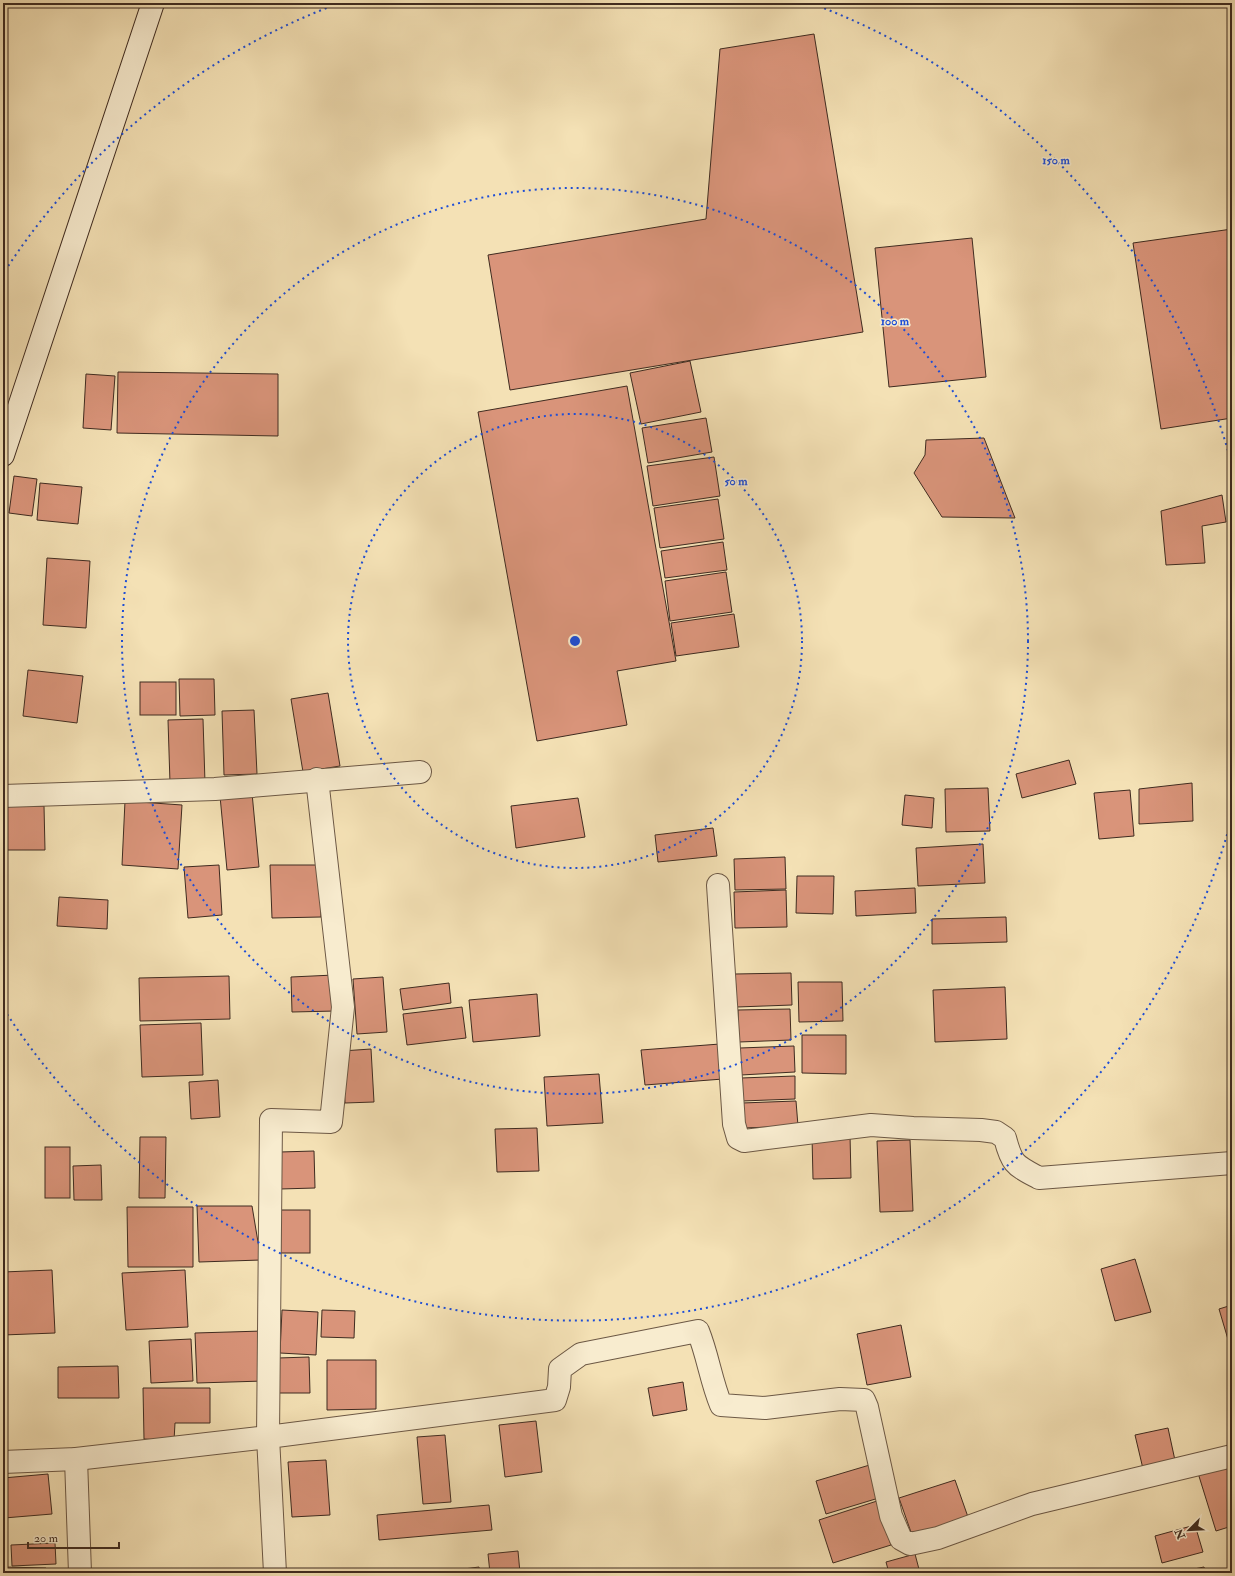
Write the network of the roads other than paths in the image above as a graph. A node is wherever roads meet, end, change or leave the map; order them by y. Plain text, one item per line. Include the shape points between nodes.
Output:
1 (153, 3) edge
2 (3, 455) edge
3 (420, 772) dead end
4 (317, 779) junction
5 (3, 796) edge
6 (718, 885) dead end
7 (1232, 1163) edge
8 (268, 1438) junction
9 (1232, 1456) edge
10 (76, 1459) junction
11 (3, 1462) edge
12 (80, 1573) edge
13 (275, 1573) edge

1 - 2 street
3 - 4 street
4 - 5 street via 215,789
4 - 8 street via 343,1007 331,1122 271,1120
6 - 7 street via 734,1124 738,1138 744,1141 871,1125 982,1130 996,1132 1006,1138 1011,1158 1022,1169 1039,1178
8 - 9 street via 555,1400 560,1369 580,1354 698,1331 721,1405 765,1408 840,1399 864,1400 891,1516 901,1539 910,1544 938,1538 1032,1504
8 - 10 street
8 - 13 street
10 - 11 street
10 - 12 street

